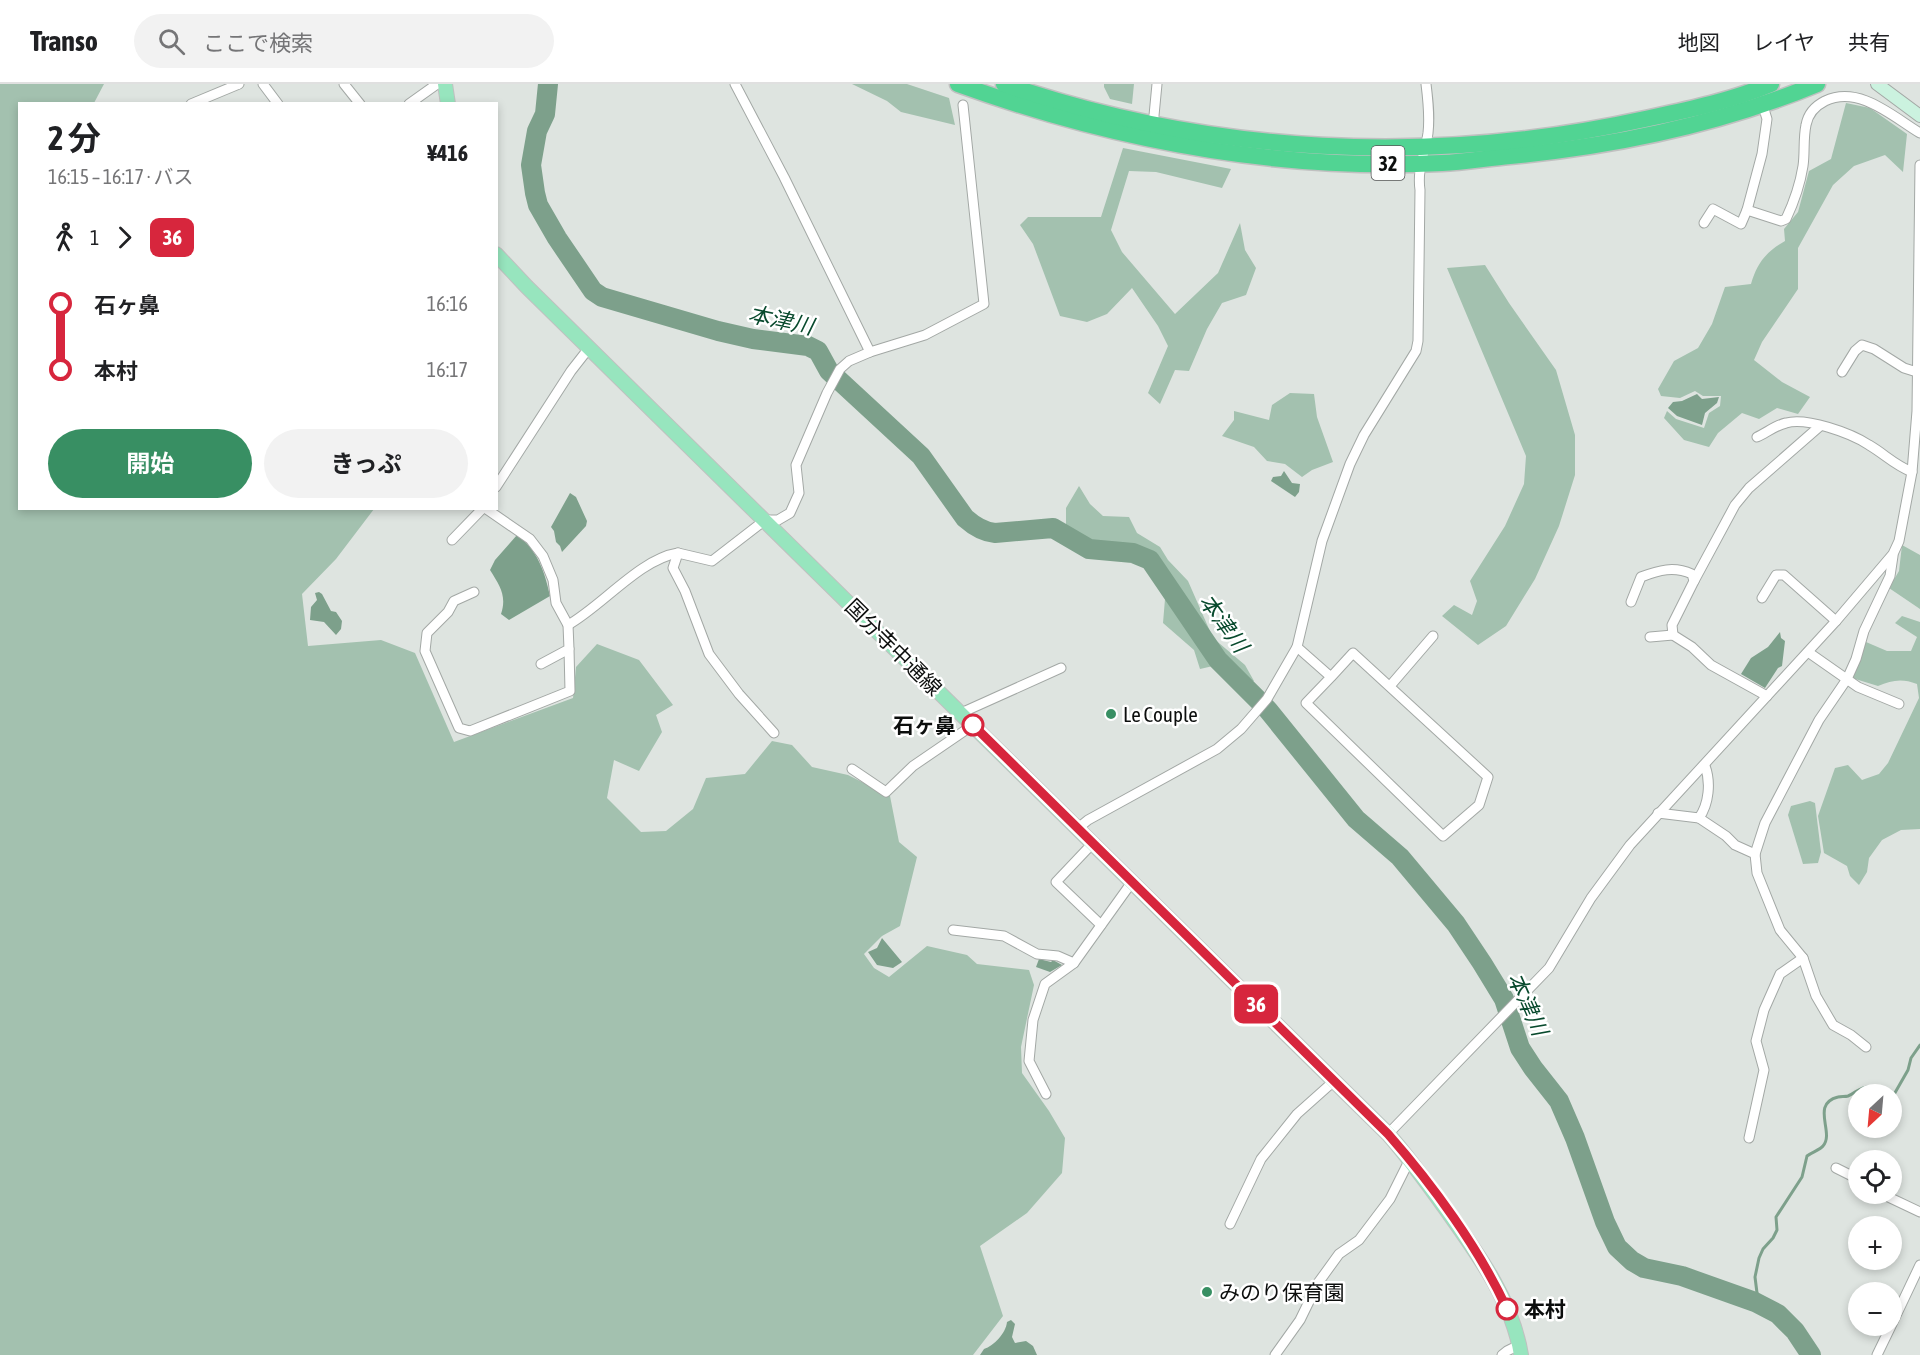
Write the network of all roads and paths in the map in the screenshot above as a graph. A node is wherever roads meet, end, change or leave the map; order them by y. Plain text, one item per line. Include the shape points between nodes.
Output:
1 (239, 84) edge
2 (263, 84) edge
3 (344, 84) edge
4 (437, 84) edge
5 (445, 84) edge
6 (735, 84) edge
7 (958, 84) edge
8 (1004, 84) edge
9 (1157, 84) edge
10 (1426, 84) edge
11 (1772, 84) edge
12 (1817, 84) edge
13 (1877, 84) edge
14 (202, 102) edge
15 (276, 102) edge
16 (358, 102) edge
17 (412, 102) edge
18 (448, 102) edge
19 (963, 105) dead end
20 (1762, 106) junction
21 (1920, 116) edge
22 (1152, 132) junction
23 (1920, 134) edge
24 (1423, 155) junction
25 (1920, 165) edge
26 (1747, 210) junction
27 (1704, 224) dead end
28 (498, 257) edge
29 (589, 348) junction
30 (870, 352) junction
31 (1842, 372) dead end
32 (1919, 372) edge
33 (1919, 410) edge
34 (1820, 426) junction
35 (1757, 437) dead end
36 (1912, 471) junction
37 (498, 484) edge
38 (482, 510) edge
39 (487, 510) edge
40 (765, 520) junction
41 (452, 540) dead end
42 (678, 553) junction
43 (1893, 554) junction
44 (1694, 581) junction
45 (1868, 584) junction
46 (474, 592) dead end
47 (1882, 593) junction
48 (1762, 598) dead end
49 (1631, 602) dead end
50 (1836, 621) junction
51 (568, 625) junction
52 (1673, 635) junction
53 (1432, 636) dead end
54 (1650, 637) dead end
55 (1297, 647) junction
56 (569, 649) junction
57 (1808, 652) junction
58 (541, 664) dead end
59 (1061, 668) dead end
60 (1331, 677) junction
61 (1847, 679) junction
62 (1390, 686) junction
63 (1767, 696) junction
64 (1899, 704) dead end
65 (961, 713) junction
66 (973, 725) junction
67 (774, 734) dead end
68 (1705, 766) junction
69 (852, 769) dead end
70 (1658, 813) junction
71 (1698, 818) junction
72 (1077, 829) junction
73 (1092, 844) junction
74 (1755, 854) junction
75 (1132, 882) junction
76 (1101, 925) junction
77 (953, 930) dead end
78 (1803, 958) junction
79 (1074, 963) junction
80 (1866, 1047) dead end
81 (1334, 1081) junction
82 (1046, 1094) dead end
83 (1388, 1134) junction
84 (1749, 1138) dead end
85 (1410, 1159) junction
86 (1836, 1168) dead end
87 (1848, 1174) edge
88 (1902, 1203) edge
89 (1920, 1212) edge
90 (1230, 1224) dead end
91 (1920, 1265) edge
92 (1902, 1302) edge
93 (1886, 1336) edge
94 (1520, 1350) edge
95 (1275, 1355) edge
96 (1502, 1355) edge
97 (1877, 1355) edge

1 - 14 street
2 - 15 street
3 - 16 street
4 - 17 street
5 - 18 main road
6 - 30 street
7 - 22 highway, 32 via 1082,124
8 - 22 highway, 32
9 - 22 street
10 - 24 street via 1429,118
11 - 24 highway, 32 via 1700,107 1559,136
12 - 20 highway, 32
13 - 21 street
19 - 30 street via 984,304 926,335
20 - 24 highway, 32 via 1703,124 1560,152
20 - 26 street via 1767,119 1764,142
22 - 24 highway, 32
23 - 26 street via 1863,100 1835,97 1815,106 1806,124 1803,166 1786,219 1781,221
24 - 55 street via 1418,175 1416,351 1350,464 1322,541
25 - 32 street
26 - 27 street via 1741,224 1713,209
28 - 29 main road, 国分寺中通線
29 - 37 street
29 - 40 main road, 国分寺中通線
30 - 40 street via 840,369 827,393 796,465 799,493 790,513 778,520
31 - 32 street via 1862,345
32 - 33 street
33 - 36 street
34 - 35 street via 1802,421 1785,423
34 - 36 street via 1852,436
34 - 44 street via 1735,505
36 - 43 street
38 - 41 street
39 - 51 street via 530,539 543,556 553,580 556,603
40 - 42 street via 712,561
40 - 65 main road, 国分寺中通線
42 - 51 street via 657,559
42 - 67 street via 673,568 709,654
43 - 45 street
43 - 47 street via 1890,576
44 - 49 street via 1692,574 1681,569 1659,570 1641,577
44 - 52 street via 1672,625
45 - 47 street
45 - 50 street
46 - 56 street via 454,601 427,633 425,651 459,728 470,731 570,691
47 - 61 street
48 - 50 street via 1776,575 1784,575
50 - 57 street
51 - 56 street
52 - 54 street
52 - 63 street via 1711,665
53 - 62 street
55 - 60 street
55 - 72 street via 1258,712 1217,750
56 - 58 street
57 - 61 street
57 - 63 street
59 - 65 street
60 - 62 street via 1353,653
60 - 62 street via 1306,703 1443,836 1479,806 1488,777
61 - 64 street
61 - 74 street via 1819,720 1765,823
63 - 68 street
65 - 66 main road, 国分寺中通線
66 - 69 street via 913,766 886,792
66 - 72 main road, 国分寺中通線
68 - 70 street
68 - 71 street via 1709,776 1706,808
70 - 71 street
70 - 83 street via 1591,898 1549,968
71 - 74 street via 1735,845
72 - 73 main road, 国分寺中通線
73 - 75 main road, 国分寺中通線
73 - 76 street via 1056,882
74 - 78 street via 1757,873 1780,930
75 - 76 street
75 - 81 main road, 国分寺中通線
76 - 79 street
77 - 79 street via 1004,936 1037,954 1058,956
78 - 80 street via 1816,996 1833,1025
78 - 84 street via 1780,974 1764,1010 1756,1041 1764,1070
79 - 82 street via 1045,984 1033,1020 1029,1061
81 - 83 main road, 国分寺中通線
81 - 90 street via 1296,1114 1261,1159
83 - 85 main road, 国分寺中通線
85 - 94 main road, 国分寺中通線 via 1496,1286
85 - 95 street via 1390,1199 1359,1240 1339,1254
86 - 87 street
88 - 89 street
91 - 92 street
93 - 97 street
94 - 96 street

